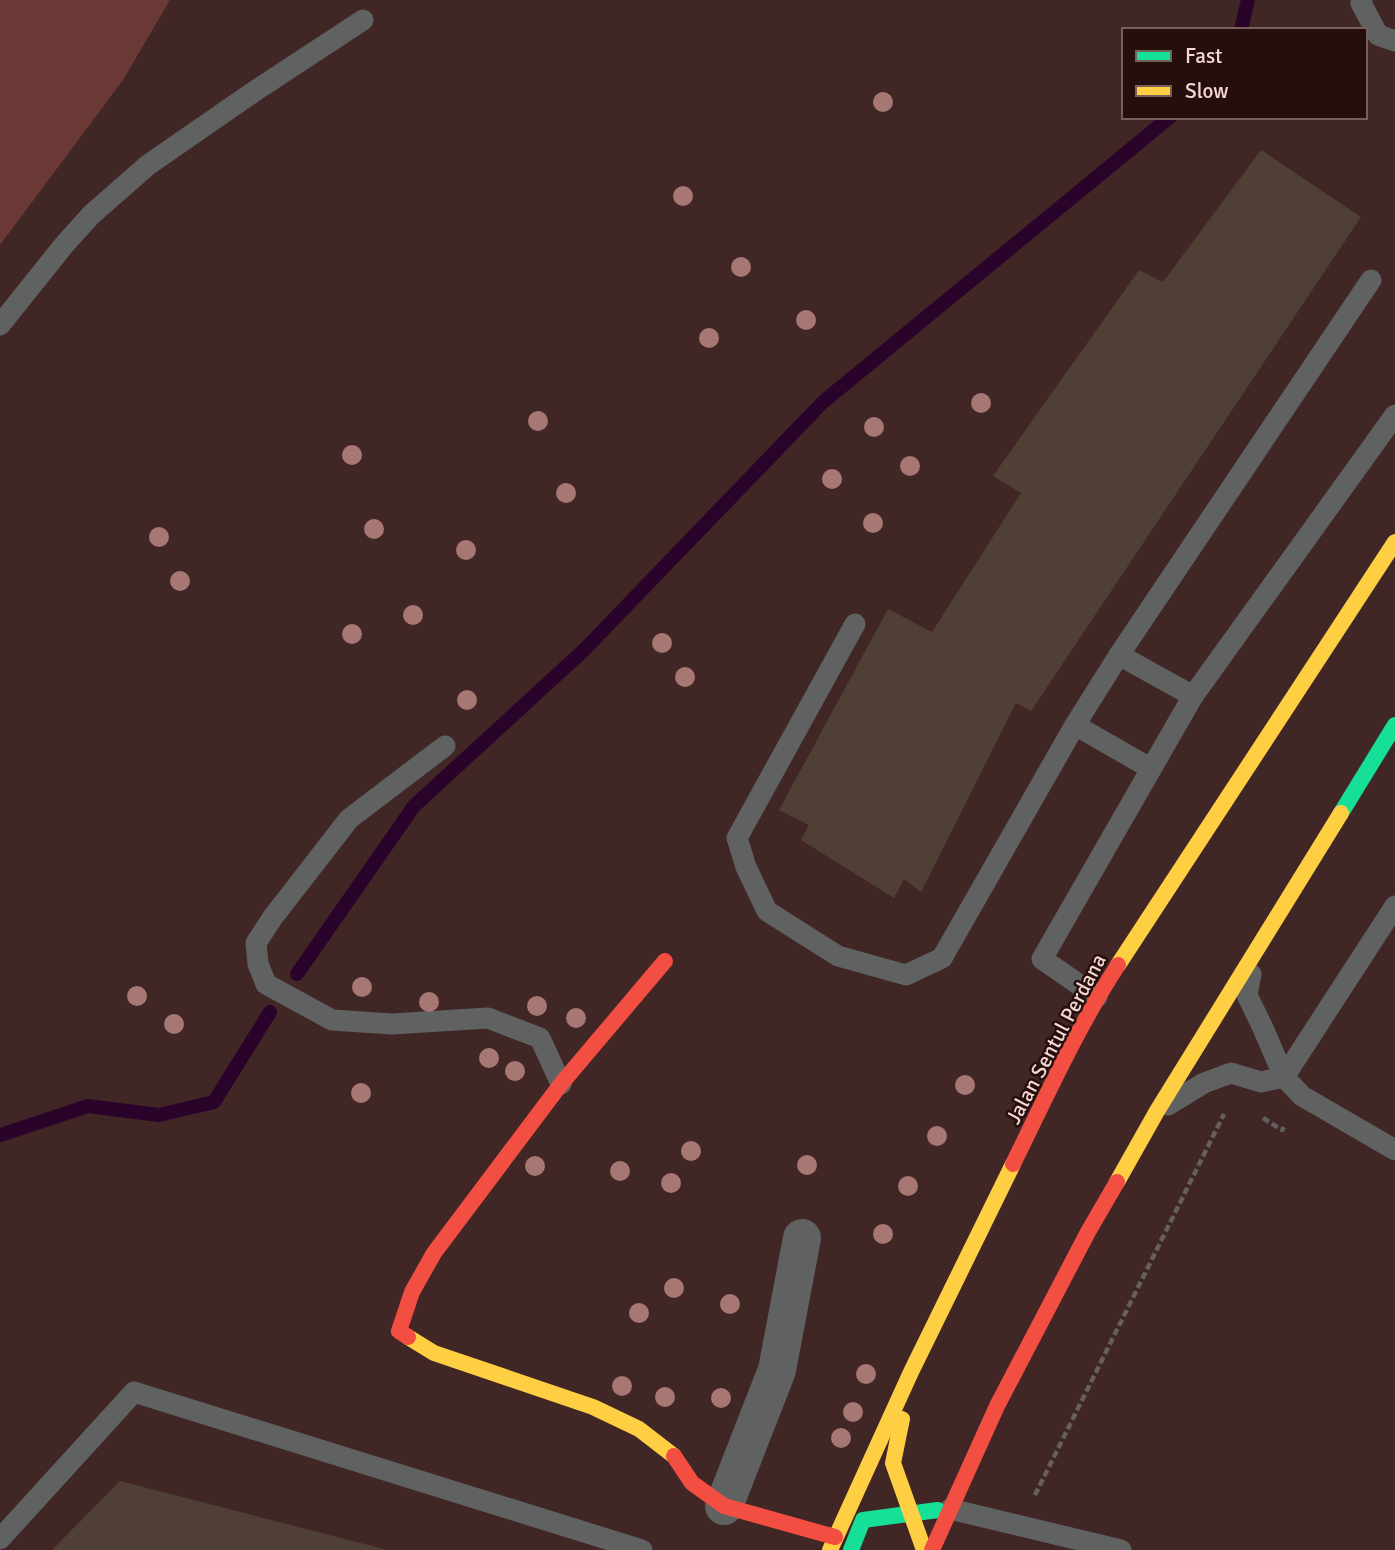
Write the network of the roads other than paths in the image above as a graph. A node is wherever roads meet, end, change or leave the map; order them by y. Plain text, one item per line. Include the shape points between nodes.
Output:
1 (1362, 0) edge
2 (363, 20) dead end
3 (1395, 41) edge
4 (1371, 280) dead end
5 (0, 325) edge
6 (1395, 415) edge
7 (1395, 542) edge
8 (855, 624) dead end
9 (1119, 655) junction
10 (1193, 696) junction
11 (1076, 725) junction
12 (1395, 725) edge
13 (445, 746) dead end
14 (1150, 768) junction
15 (1395, 906) edge
16 (1256, 948) junction
17 (665, 961) dead end
18 (1097, 997) junction
19 (1284, 1077) junction
20 (561, 1084) junction
21 (1157, 1111) junction
22 (1395, 1150) edge
23 (802, 1238) dead end
24 (911, 1373) junction
25 (724, 1506) junction
26 (950, 1509) junction
27 (912, 1514) junction
28 (0, 1539) edge
29 (832, 1544) edge
30 (642, 1550) edge
31 (851, 1550) edge
32 (924, 1550) edge
33 (932, 1550) edge
34 (1121, 1550) edge

1 - 3 lane via 1378,35
2 - 5 lane via 148,165 91,215
4 - 9 lane
6 - 10 lane
7 - 18 main road, Jalan Sentul Perdana
8 - 11 lane via 737,838 767,911 838,956 906,975 942,958
9 - 10 lane
9 - 11 lane
10 - 14 lane
11 - 14 lane
12 - 16 main road
13 - 20 lane via 349,820 256,943 258,964 266,984 332,1020 392,1024 488,1018 540,1038
14 - 18 lane via 1042,959
15 - 19 lane
16 - 19 lane via 1247,995
16 - 21 main road
17 - 20 main road
18 - 24 main road, Jalan Sentul Perdana
19 - 21 lane via 1261,1082 1231,1073
19 - 22 lane via 1302,1096
20 - 25 main road via 434,1253 412,1292 399,1331 434,1353 593,1407 639,1429 673,1454 692,1483
21 - 26 main road via 997,1406
23 - 25 street via 777,1370
24 - 27 main road via 893,1463
24 - 29 main road, Jalan Sentul Perdana
25 - 29 main road
26 - 27 main road
26 - 33 main road
26 - 34 lane
27 - 31 main road via 863,1520
27 - 32 main road
28 - 30 lane via 134,1392

